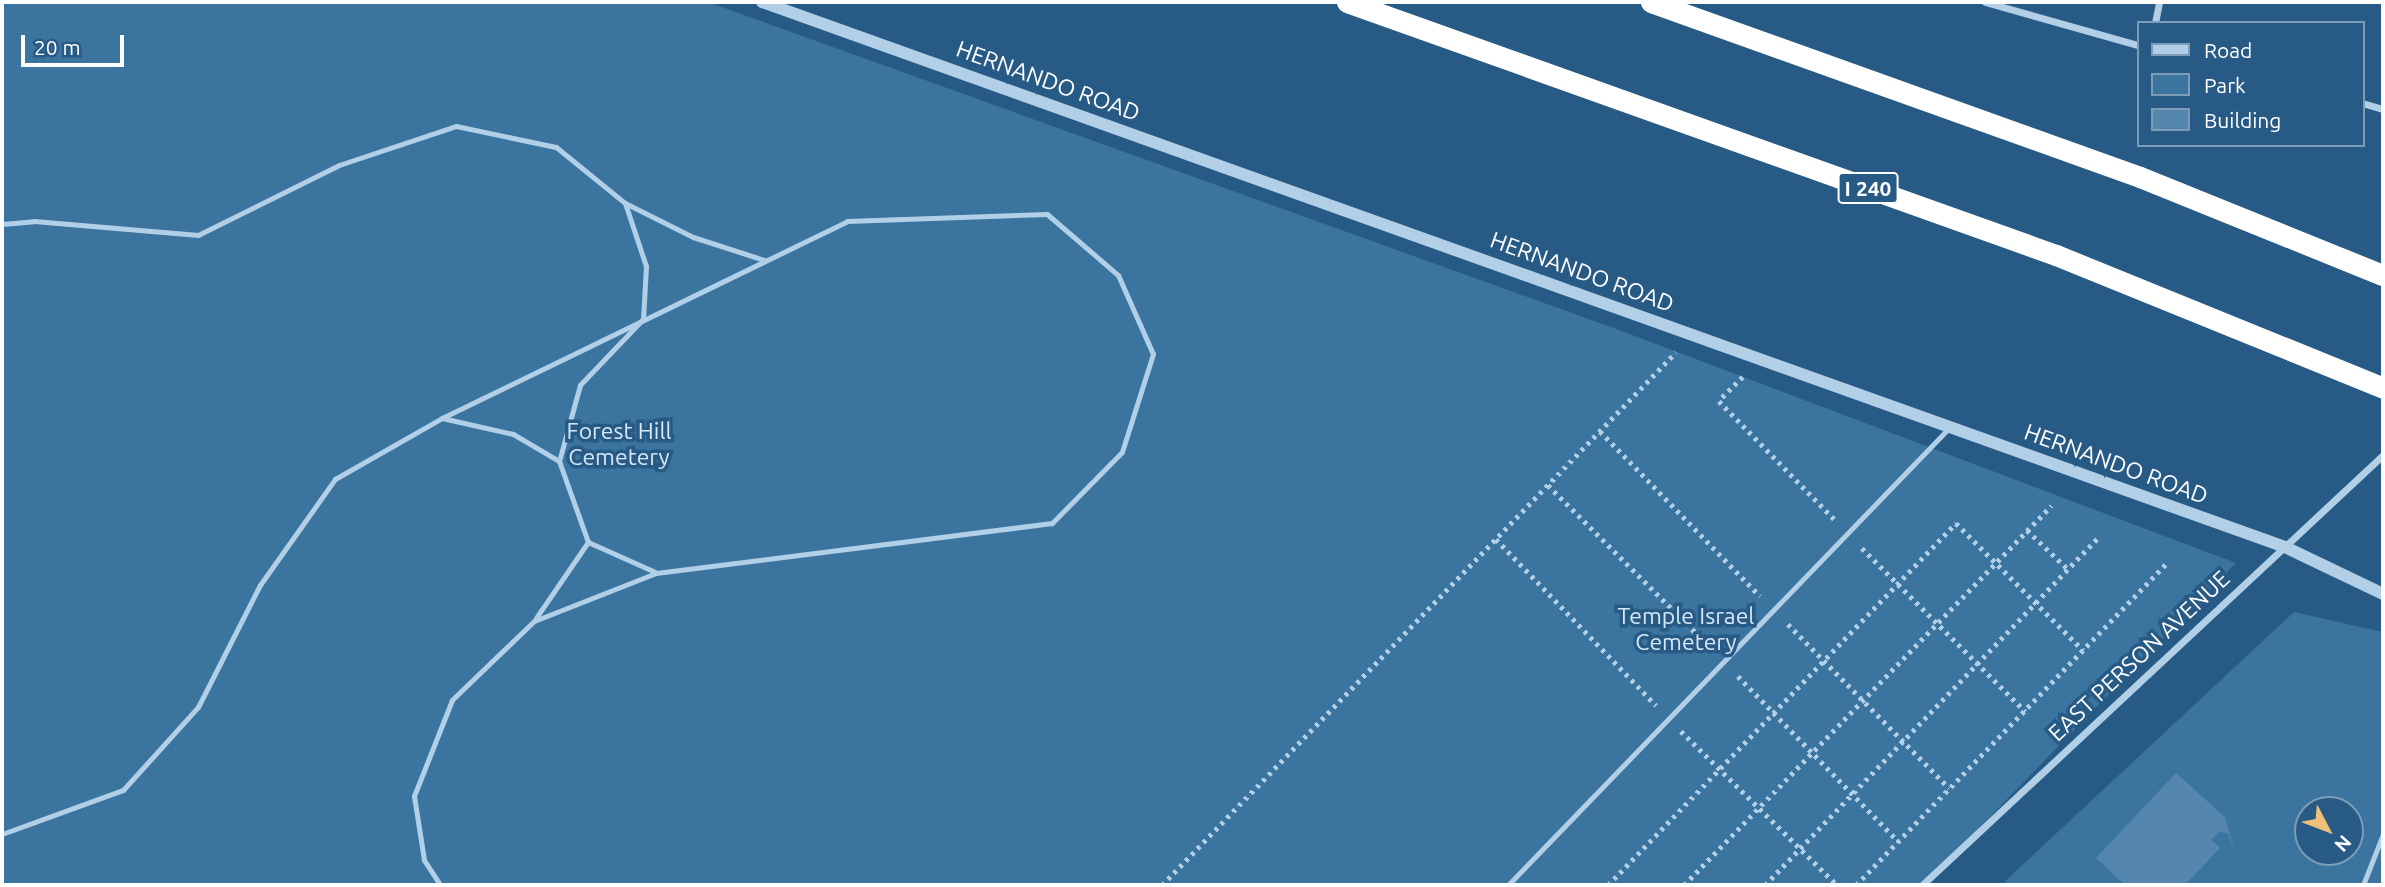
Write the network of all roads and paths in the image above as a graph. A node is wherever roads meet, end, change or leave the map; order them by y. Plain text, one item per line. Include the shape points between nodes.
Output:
1 (762, 2) edge
2 (1347, 2) edge
3 (1651, 2) edge
4 (1985, 2) edge
5 (2159, 2) edge
6 (2155, 21) edge
7 (2136, 44) edge
8 (2364, 104) edge
9 (2383, 109) edge
10 (625, 203) junction
11 (2, 224) edge
12 (765, 260) junction
13 (2383, 275) edge
14 (643, 319) junction
15 (1694, 334) junction
16 (2383, 388) edge
17 (442, 418) junction
18 (1950, 427) junction
19 (2382, 456) edge
20 (559, 461) junction
21 (2051, 506) dead end
22 (2027, 530) junction
23 (2101, 536) dead end
24 (588, 542) junction
25 (2284, 547) junction
26 (1996, 562) junction
27 (2166, 564) dead end
28 (2068, 569) junction
29 (656, 573) junction
30 (2383, 594) edge
31 (2035, 604) junction
32 (534, 621) junction
33 (2083, 650) junction
34 (2, 834) edge
35 (2383, 834) edge
36 (440, 885) edge
37 (1162, 885) edge
38 (1508, 885) edge
39 (1608, 885) edge
40 (1684, 885) edge
41 (1765, 885) edge
42 (1856, 885) edge
43 (1922, 885) edge
44 (2363, 885) edge

1 - 15 street, HERNANDO ROAD
2 - 16 highway, I 240 via 2056,255
3 - 13 highway via 2140,177
4 - 7 street
5 - 6 street
8 - 9 street
10 - 11 lane via 556,147 456,126 339,165 198,235 34,221
10 - 12 lane via 693,237
10 - 14 lane via 646,266
12 - 14 lane
12 - 29 lane via 846,221 1047,214 1118,275 1153,354 1122,452 1052,523
14 - 17 lane
14 - 20 lane via 580,385
15 - 18 street, HERNANDO ROAD
15 - 37 path
17 - 20 lane via 513,433
17 - 34 lane via 335,479 260,586 198,707 123,790
18 - 25 street, HERNANDO ROAD
18 - 38 lane
19 - 25 street, EAST PERSON AVENUE
20 - 24 lane
21 - 22 path
22 - 26 path
22 - 28 path
23 - 28 path
24 - 29 lane
24 - 32 lane
25 - 30 street, HERNANDO ROAD
25 - 43 street, EAST PERSON AVENUE
26 - 31 path
26 - 39 path via 1956,523
26 - 40 path
27 - 33 path
28 - 31 path
29 - 32 lane
31 - 33 path
31 - 41 path
32 - 36 lane via 452,700 414,796 424,860
33 - 42 path
35 - 44 lane

